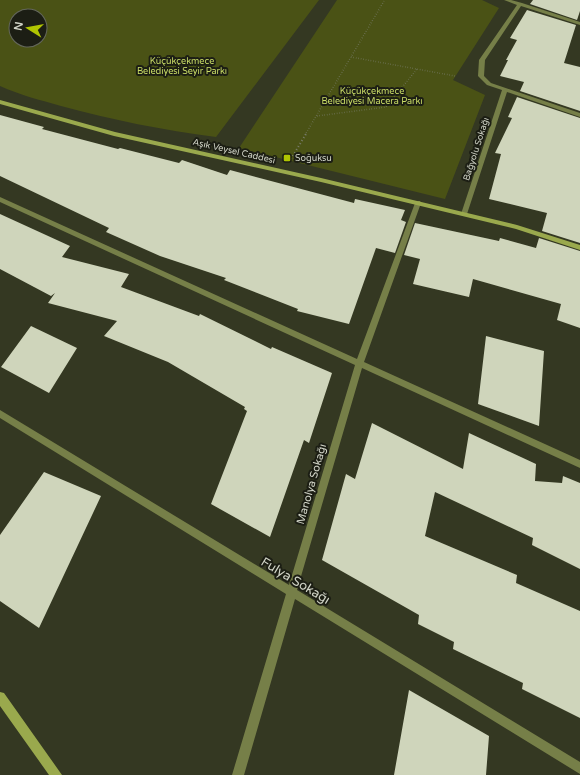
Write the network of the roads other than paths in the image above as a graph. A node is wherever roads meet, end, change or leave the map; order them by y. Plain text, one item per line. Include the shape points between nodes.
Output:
1 (506, 0) edge
2 (520, 4) junction
3 (580, 24) edge
4 (505, 90) junction
5 (1, 103) edge
6 (580, 115) edge
7 (0, 199) edge
8 (418, 203) junction
9 (464, 214) junction
10 (580, 248) edge
11 (359, 364) junction
12 (0, 414) edge
13 (580, 464) edge
14 (291, 593) junction
15 (0, 697) edge
16 (580, 768) edge
17 (56, 775) edge
18 (238, 775) edge

1 - 2 street
2 - 3 street
2 - 4 street via 482,60 481,76 489,84
4 - 6 street
4 - 9 street, Bağyolu Sokağı
5 - 8 main road, Aşık Veysel Caddesi via 114,134
7 - 11 street
8 - 9 main road, Aşık Veysel Caddesi
8 - 11 street, Manolya Sokağı
9 - 10 main road, Aşık Veysel Caddesi via 517,227
11 - 13 street
11 - 14 street, Manolya Sokağı
12 - 14 street, Fulya Sokağı
14 - 16 street, Fulya Sokağı
14 - 18 street, Manolya Sokağı
15 - 17 main road

